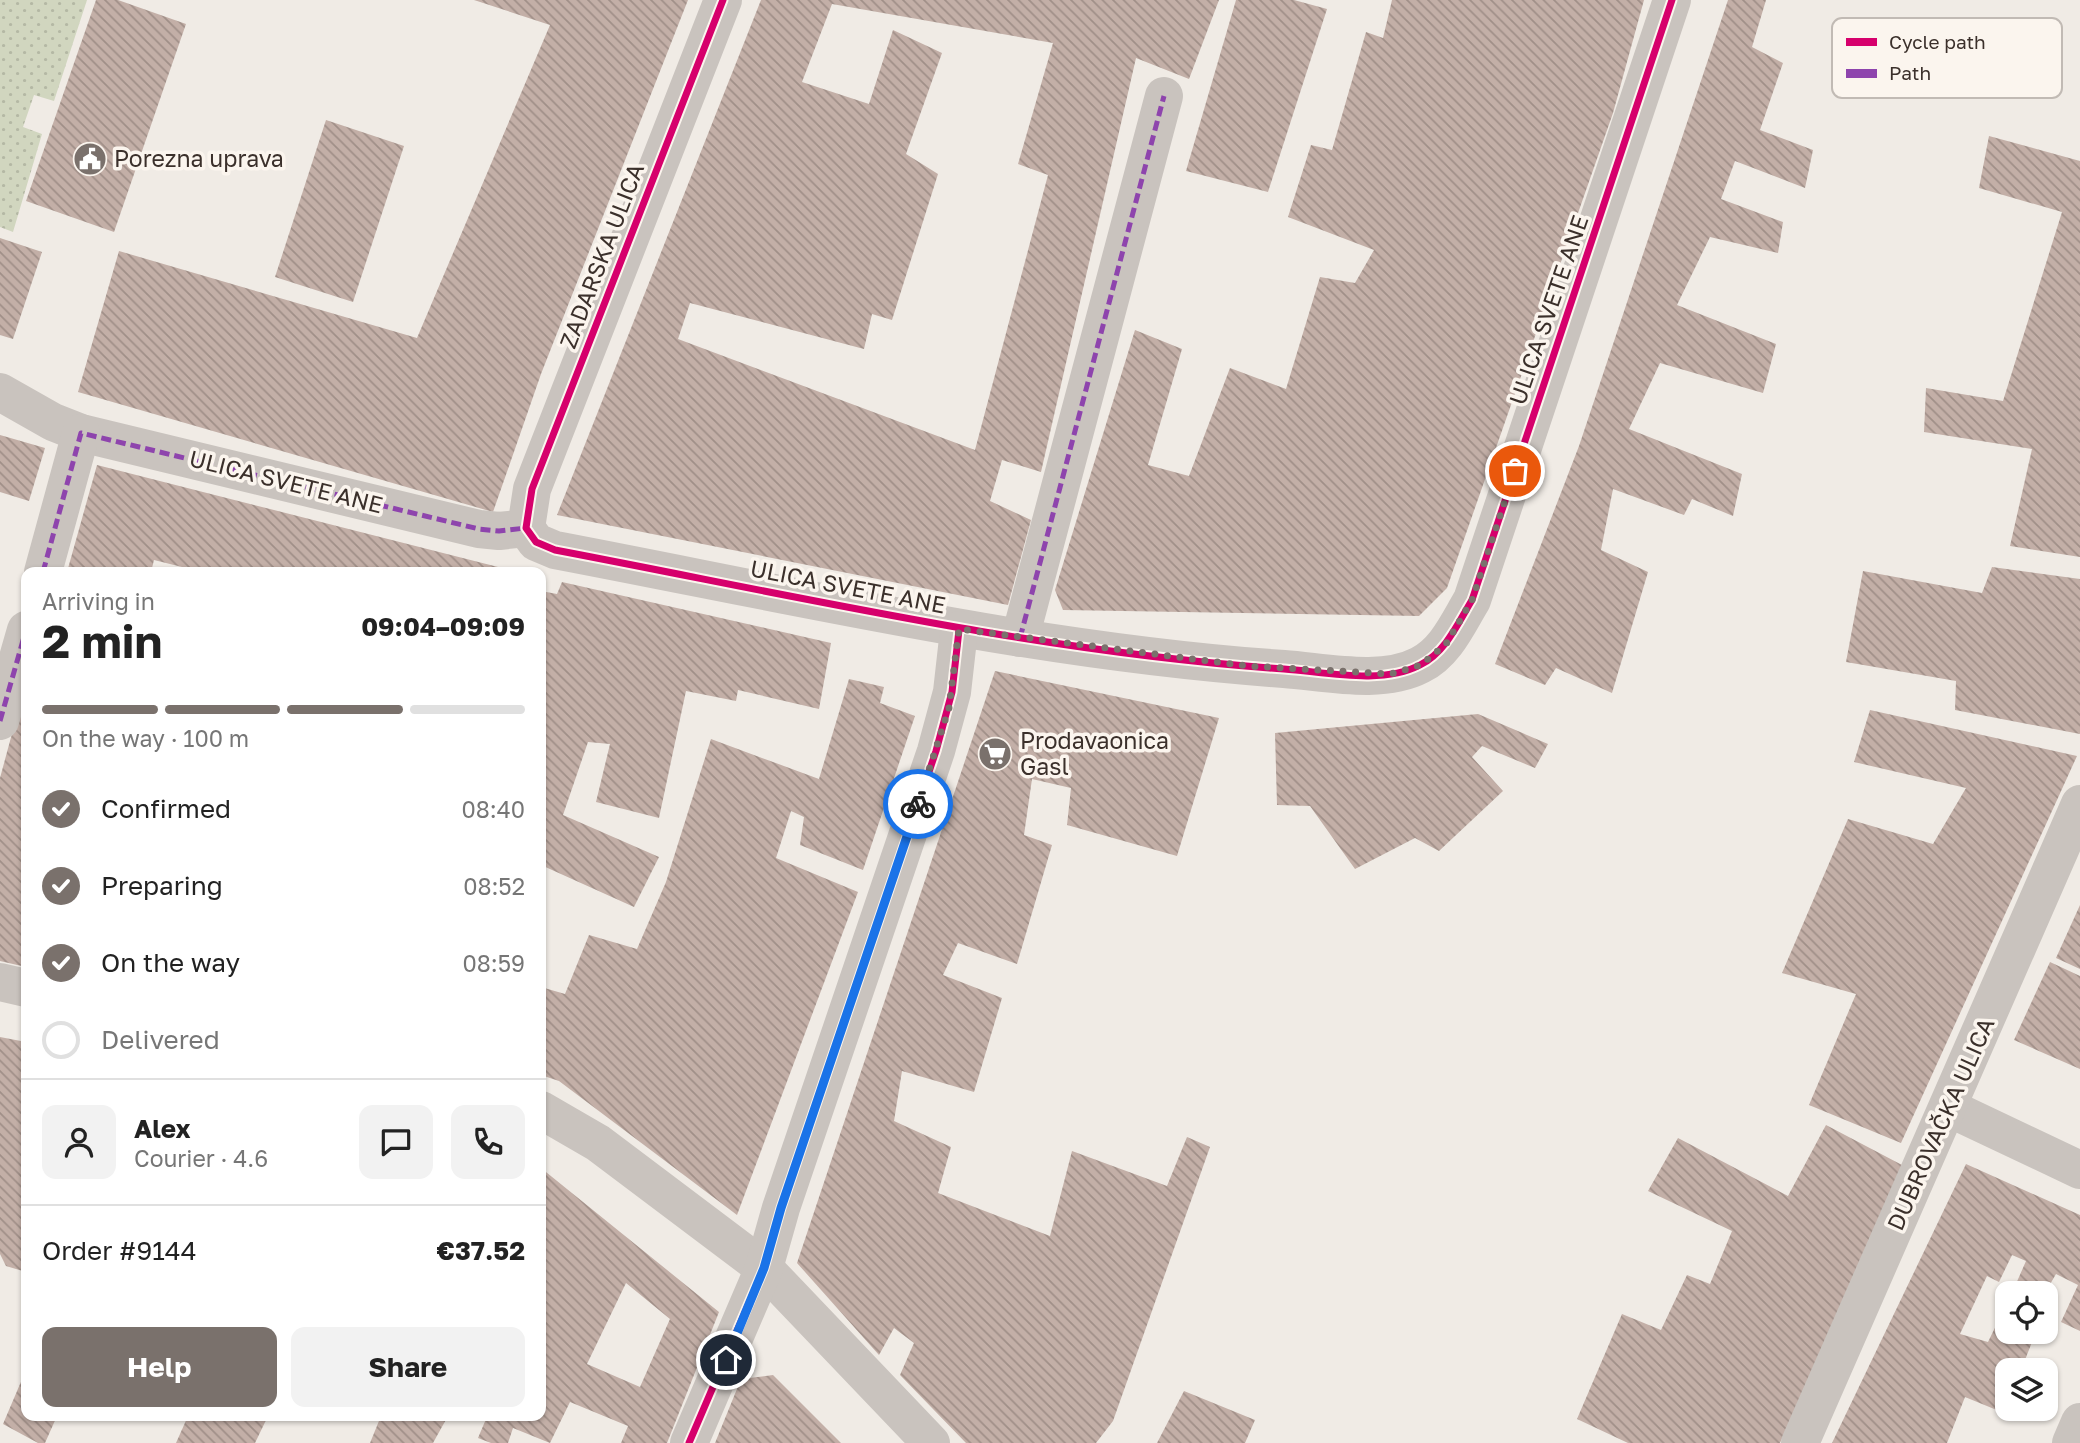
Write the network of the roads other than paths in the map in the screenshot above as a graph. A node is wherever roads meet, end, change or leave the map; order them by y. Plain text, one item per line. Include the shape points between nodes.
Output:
1 (723, 0) edge
2 (1672, 0) edge
3 (1164, 96) dead end
4 (0, 392) edge
5 (81, 433) junction
6 (526, 528) junction
7 (44, 567) edge
8 (959, 629) junction
9 (1020, 638) junction
10 (21, 648) edge
11 (0, 721) edge
12 (2080, 804) edge
13 (0, 982) edge
14 (21, 987) edge
15 (1949, 1108) junction
16 (546, 1113) edge
17 (2080, 1170) edge
18 (764, 1268) junction
19 (2080, 1422) edge
20 (689, 1443) edge
21 (931, 1443) edge
22 (1800, 1443) edge
23 (2071, 1443) edge

1 - 6 street, ZADARSKA ULICA via 532,489
2 - 9 street, ULICA SVETE ANE via 1472,600 1446,644 1421,665 1391,674 1353,674
3 - 9 street
4 - 5 street, ULICA SVETE ANE
5 - 6 street, ULICA SVETE ANE via 479,529
5 - 7 street
6 - 8 street, ULICA SVETE ANE via 536,542 555,550
8 - 9 street, ULICA SVETE ANE
8 - 18 street via 945,723
10 - 11 street
12 - 15 street, DUBROVAČKA ULICA
13 - 14 street
15 - 17 street
15 - 22 street, DUBROVAČKA ULICA
16 - 18 street via 598,1143
18 - 20 street
18 - 21 street
19 - 23 street

